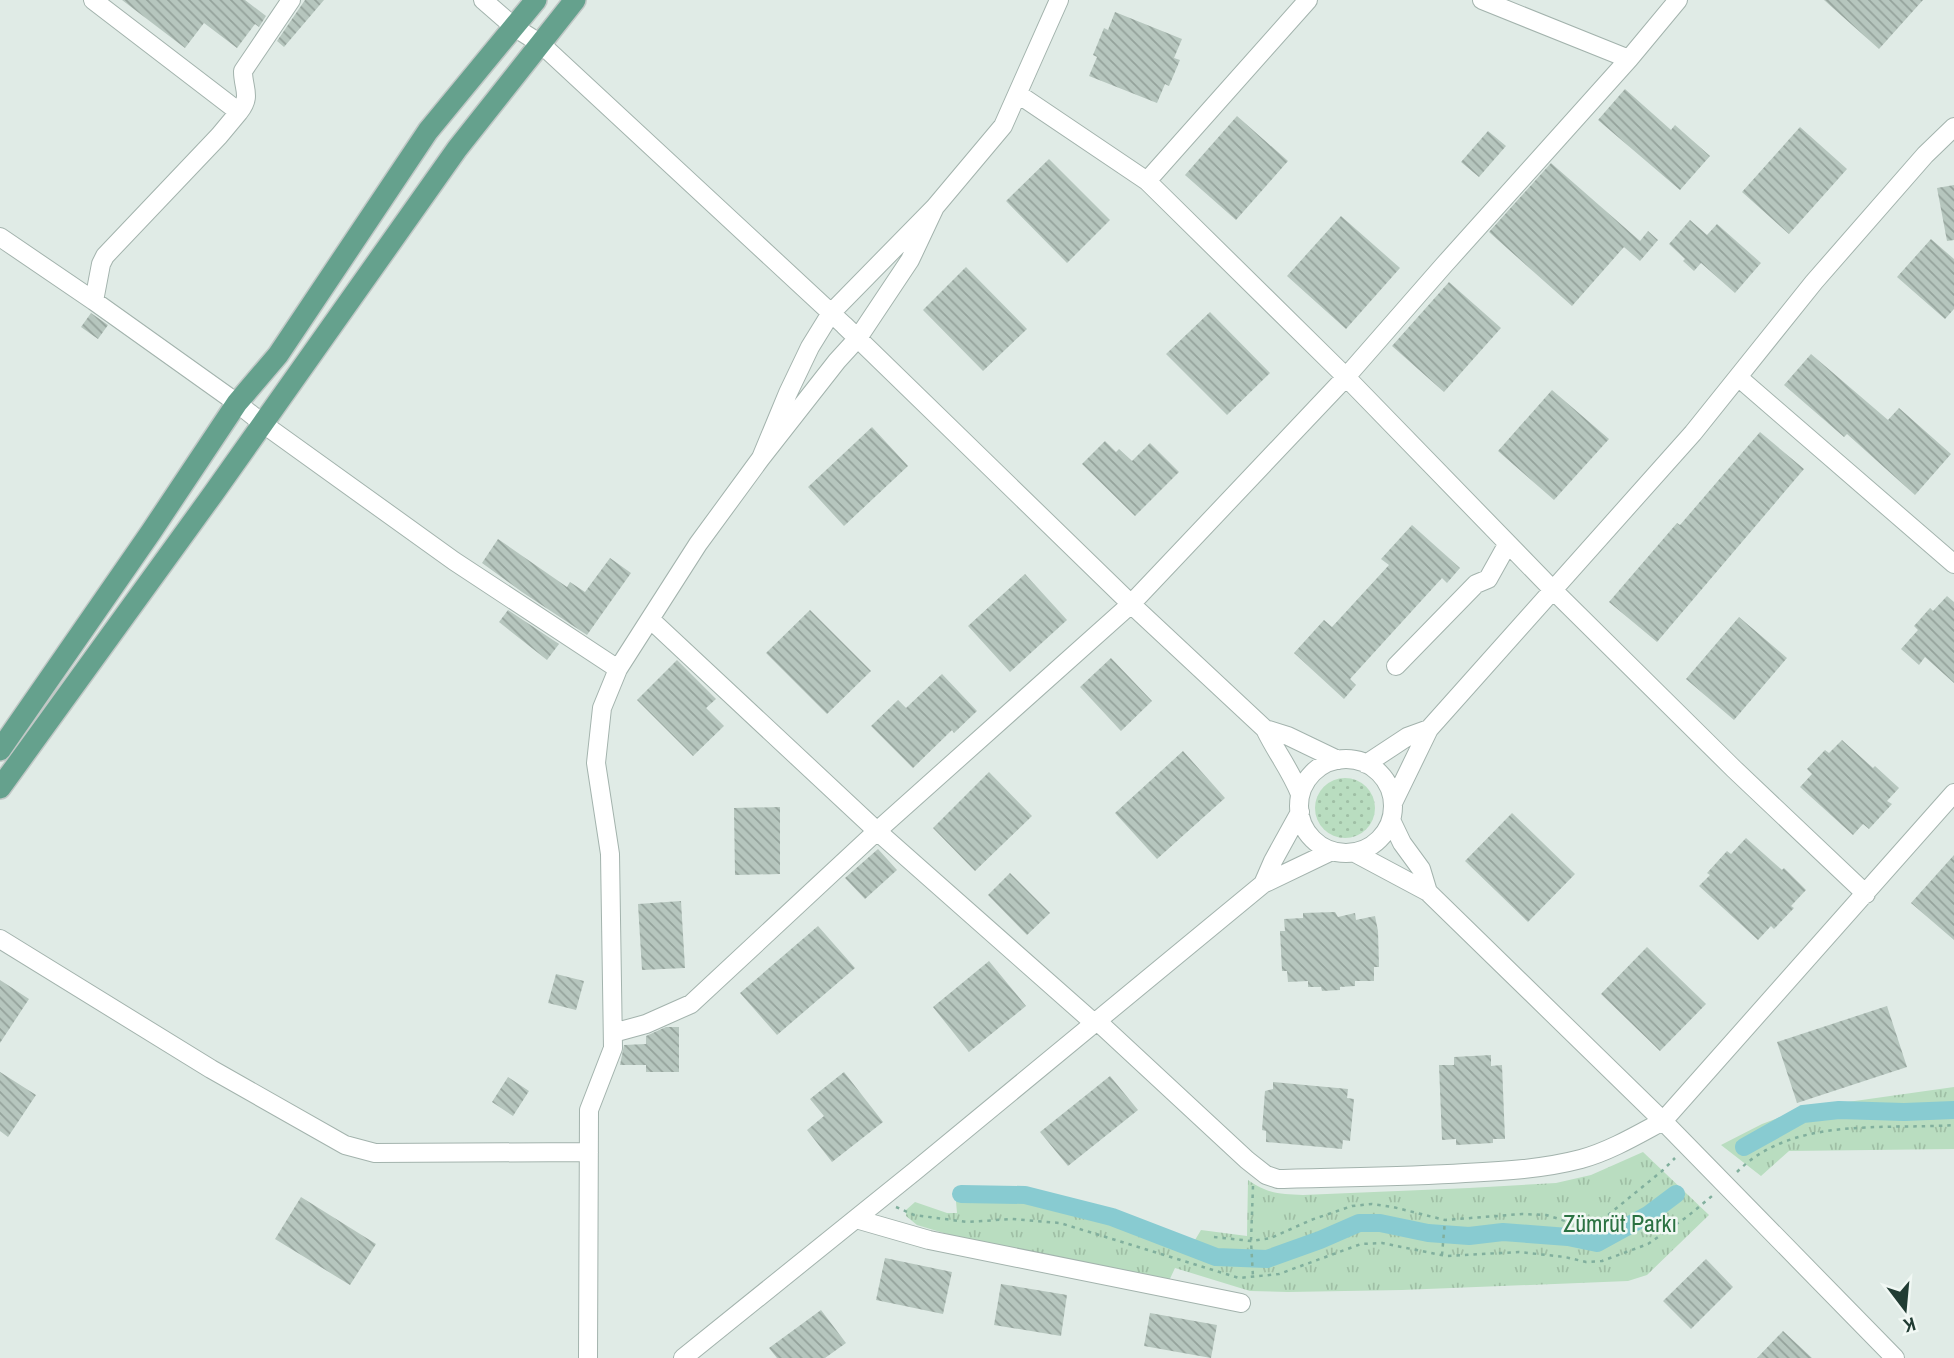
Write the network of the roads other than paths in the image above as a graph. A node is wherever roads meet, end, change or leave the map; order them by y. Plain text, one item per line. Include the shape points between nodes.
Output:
1 (93, 0) edge
2 (291, 0) edge
3 (483, 0) edge
4 (536, 0) edge
5 (575, 0) edge
6 (1059, 0) edge
7 (1308, 0) edge
8 (1482, 0) edge
9 (1678, 0) edge
10 (514, 27) junction
11 (541, 44) junction
12 (1629, 59) junction
13 (1018, 94) junction
14 (239, 112) junction
15 (1954, 127) edge
16 (1147, 181) junction
17 (935, 207) junction
18 (0, 237) edge
19 (94, 301) junction
20 (831, 313) junction
21 (858, 338) junction
22 (1346, 377) junction
23 (1738, 377) junction
24 (237, 403) junction
25 (262, 423) junction
26 (761, 458) junction
27 (1507, 545) junction
28 (1954, 564) edge
29 (1553, 590) junction
30 (1130, 604) junction
31 (650, 619) junction
32 (1396, 666) dead end
33 (618, 669) junction
34 (1265, 729) junction
35 (1429, 729) junction
36 (0, 750) edge
37 (1338, 760) junction
38 (1366, 764) junction
39 (0, 788) edge
40 (1954, 793) edge
41 (1300, 803) junction
42 (1392, 811) junction
43 (877, 831) junction
44 (1332, 851) junction
45 (1355, 853) junction
46 (1263, 884) junction
47 (1428, 892) junction
48 (1866, 894) junction
49 (0, 939) edge
50 (1095, 1021) junction
51 (612, 1033) junction
52 (1663, 1121) junction
53 (589, 1152) junction
54 (856, 1219) junction
55 (1241, 1303) dead end
56 (587, 1358) edge
57 (682, 1358) edge
58 (1895, 1358) edge

1 - 14 street
2 - 14 street via 246,64 246,102
3 - 10 street
4 - 10 main road
5 - 11 main road
6 - 13 street
7 - 16 street
8 - 12 street
9 - 12 street
10 - 11 street
10 - 24 main road via 428,131 278,355
11 - 20 street
11 - 25 main road via 457,149
12 - 22 street
13 - 16 street
13 - 17 street via 1003,126
14 - 19 street via 105,256
15 - 23 street via 1814,282
16 - 22 street
17 - 20 street
17 - 21 street via 910,260
18 - 19 street
19 - 24 street
20 - 21 street
20 - 26 street via 810,346
21 - 26 street
21 - 30 street
22 - 27 street
22 - 30 street
23 - 28 street
23 - 29 street
24 - 25 street
24 - 36 main road
25 - 33 street via 454,562
25 - 39 main road
26 - 31 street
27 - 29 street
27 - 32 street via 1488,579 1476,584
29 - 35 street
29 - 48 street
30 - 34 street
30 - 43 street
31 - 33 street
31 - 43 street
33 - 51 street via 603,708 596,763 610,854
34 - 37 street
34 - 41 street via 1291,773
35 - 38 street via 1407,737
35 - 42 street
37 - 38 street
37 - 41 street via 1315,771 1305,783
38 - 42 street via 1386,780 1393,795
40 - 48 street
41 - 44 street via 1305,829
41 - 46 street
42 - 45 street via 1380,840
42 - 47 street via 1402,843 1421,869
43 - 50 street
43 - 51 street via 691,1004
44 - 45 street
44 - 46 street
45 - 47 street
46 - 50 street
47 - 52 street
48 - 52 street
49 - 53 street via 345,1145 375,1153
50 - 52 street via 1247,1160 1278,1179 1426,1176 1546,1167 1584,1158
50 - 54 street
51 - 53 street via 613,1048 589,1110
52 - 58 street
53 - 56 street
54 - 55 street via 929,1240
54 - 57 street

